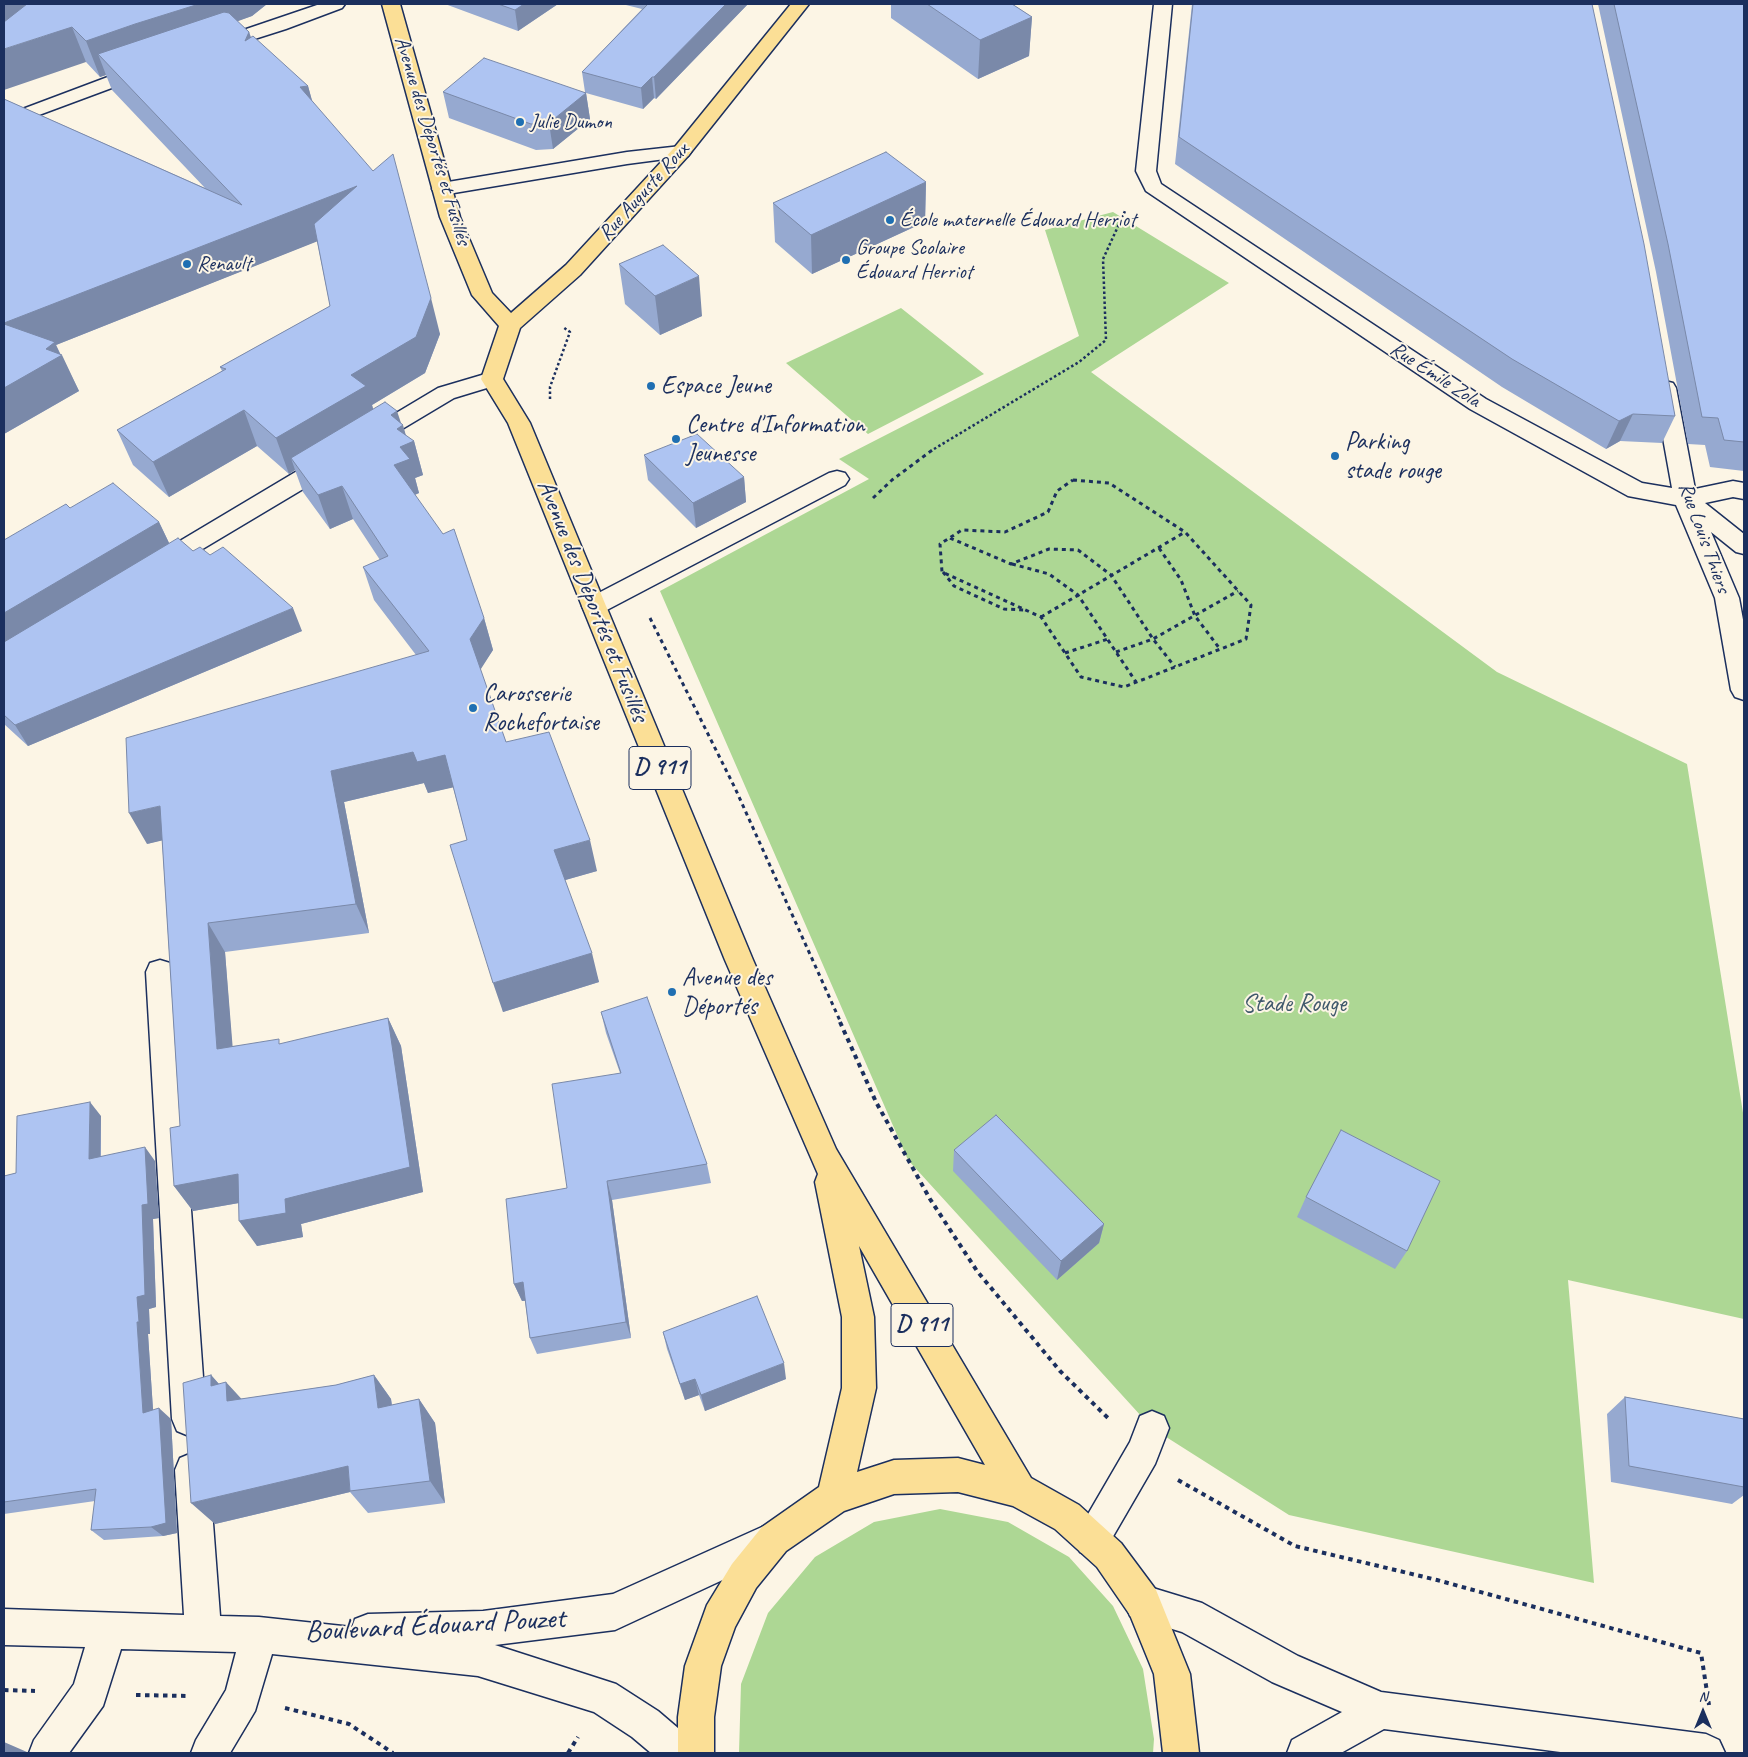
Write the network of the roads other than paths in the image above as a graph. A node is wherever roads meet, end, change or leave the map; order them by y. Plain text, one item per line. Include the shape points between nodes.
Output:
1 (336, 4) edge
2 (391, 4) edge
3 (800, 4) edge
4 (1163, 4) edge
5 (200, 51) edge
6 (164, 63) edge
7 (11, 114) edge
8 (681, 152) junction
9 (442, 189) junction
10 (510, 325) junction
11 (1661, 366) edge
12 (492, 378) junction
13 (837, 479) dead end
14 (1744, 491) edge
15 (1685, 499) junction
16 (1744, 546) edge
17 (140, 576) edge
18 (594, 606) junction
19 (1744, 690) edge
20 (160, 972) dead end
21 (825, 1158) junction
22 (1147, 1440) road end
23 (1019, 1490) junction
24 (834, 1497) junction
25 (774, 1539) junction
26 (1092, 1540) junction
27 (1143, 1603) junction
28 (4, 1628) edge
29 (108, 1630) junction
30 (202, 1633) junction
31 (259, 1635) junction
32 (1381, 1710) junction
33 (47, 1753) edge
34 (208, 1753) edge
35 (679, 1753) edge
36 (696, 1753) edge
37 (1181, 1753) edge
38 (1305, 1753) edge
39 (1706, 1753) edge

1 - 5 street via 280,26
2 - 9 main road, Avenue des Déportés et Fusillés
3 - 8 main road, Rue Auguste Roux
4 - 15 street, Rue Émile Zola via 1146,171 1152,187 1478,404 1636,490
6 - 7 street
8 - 9 street
8 - 10 main road, Rue Auguste Roux via 574,270
9 - 10 main road, Avenue des Déportés et Fusillés via 450,217 483,294
10 - 12 main road
11 - 15 street, Rue Louis Thiers
12 - 17 street via 446,393
12 - 18 main road, Avenue des Déportés et Fusillés / D 911 via 519,423
13 - 18 street
14 - 15 street via 1733,489
15 - 16 street, Rue Émile Zola
15 - 19 street, Rue Louis Thiers via 1727,598
18 - 21 main road, Avenue des Déportés et Fusillés / D 911 via 739,960
20 - 30 street
21 - 23 main road, Avenue des Déportés et Fusillés / D 911
21 - 24 main road, Avenue des Déportés et Fusillés / D 911 via 858,1325 859,1388
22 - 26 street
23 - 24 main road via 958,1475 894,1477
23 - 26 main road via 1067,1517
24 - 25 main road
25 - 31 street, Boulevard Édouard Pouzet via 615,1612 483,1629
25 - 36 main road via 744,1576 720,1618 703,1666 696,1717
26 - 27 main road via 1110,1555
27 - 32 street via 1189,1616 1285,1670
27 - 37 main road via 1172,1674
28 - 29 street, Boulevard Édouard Pouzet
29 - 30 street, Boulevard Édouard Pouzet
29 - 33 street via 90,1693
30 - 31 street, Boulevard Édouard Pouzet
31 - 34 street via 242,1698
31 - 35 street, Boulevard Édouard Pouzet via 478,1658 603,1697 645,1724
32 - 38 street
32 - 39 street

